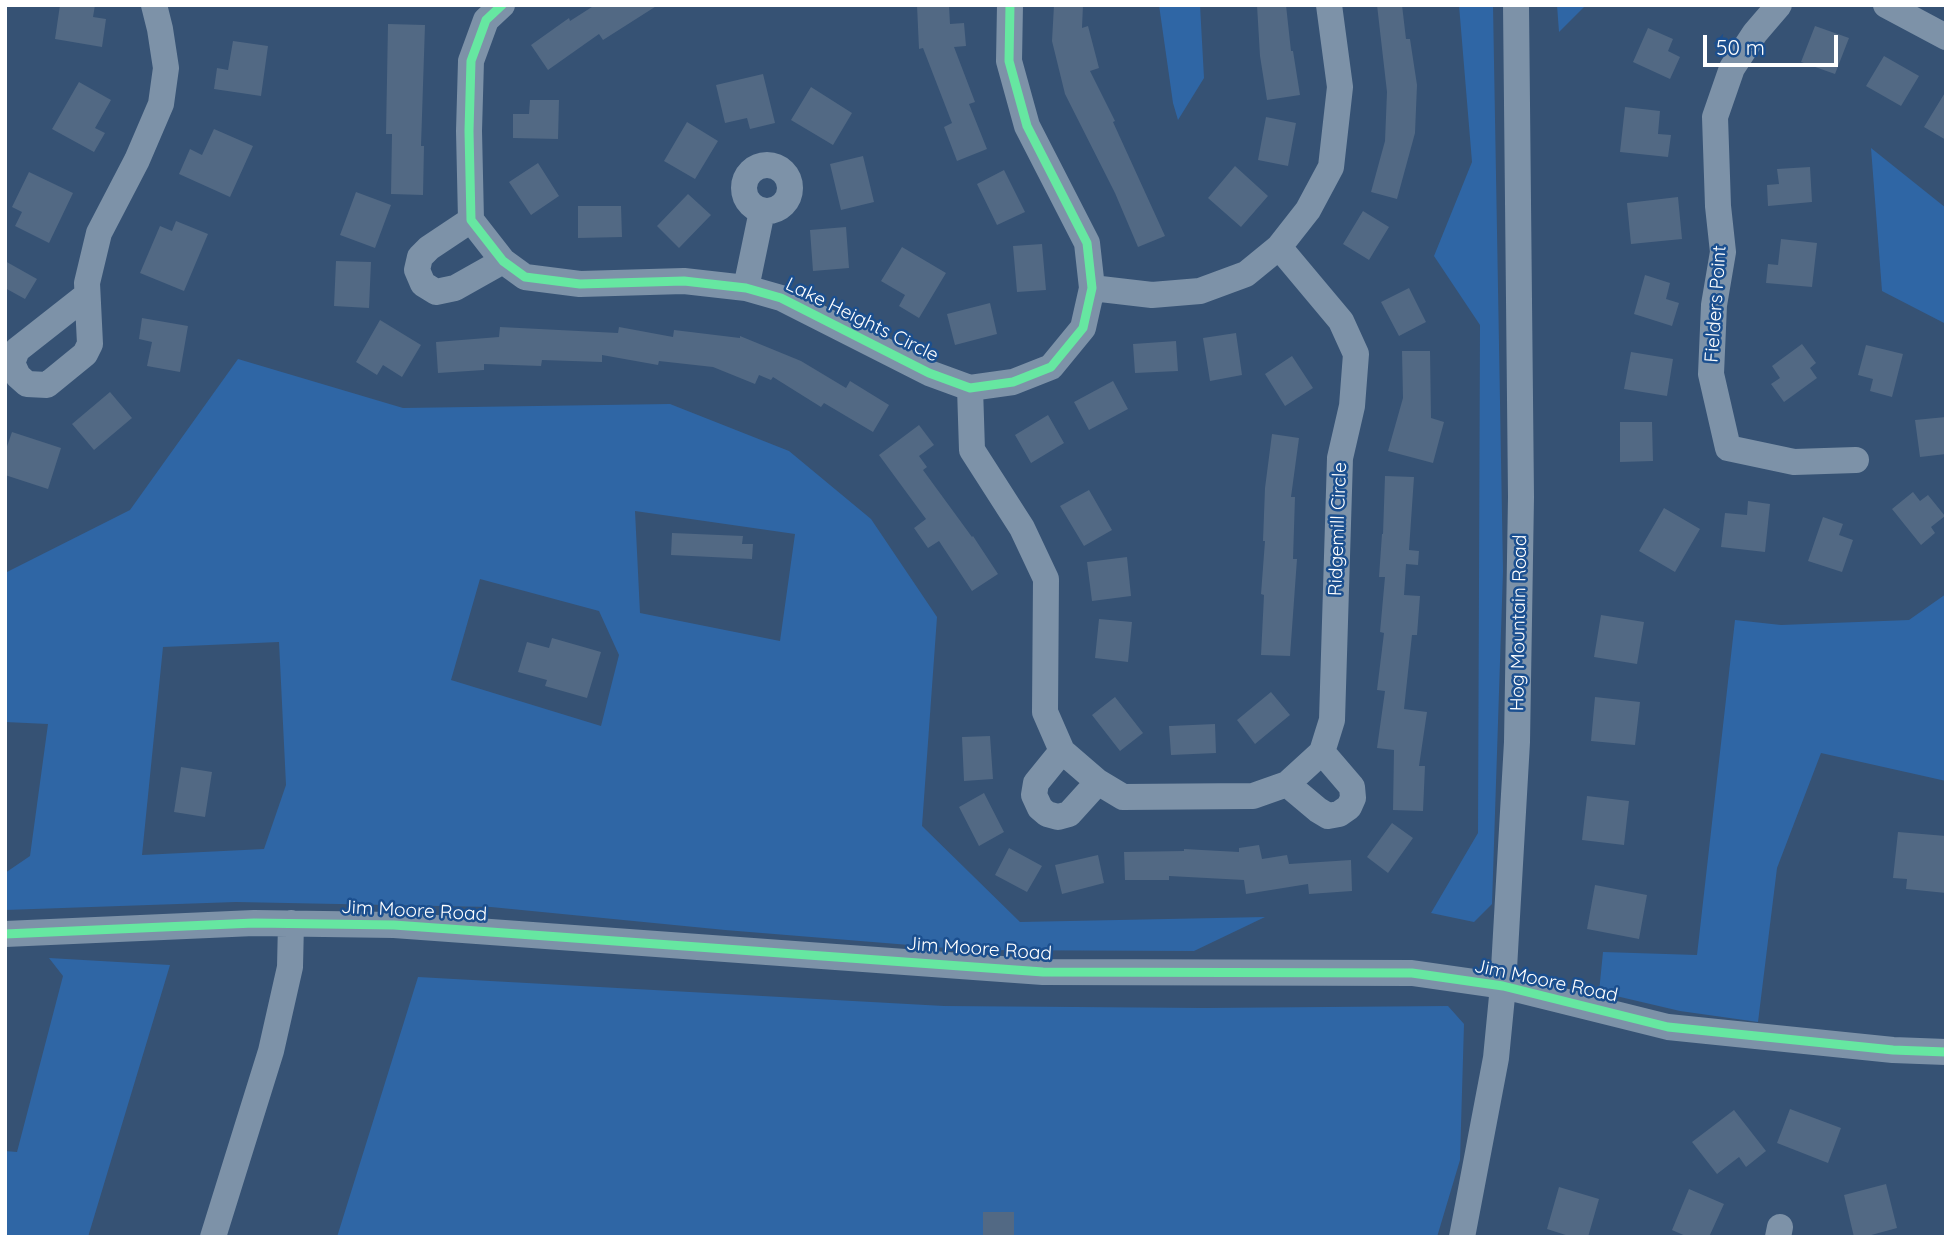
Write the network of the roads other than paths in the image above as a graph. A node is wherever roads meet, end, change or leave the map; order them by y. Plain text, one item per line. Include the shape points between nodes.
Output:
1 (154, 5) edge
2 (502, 5) edge
3 (1010, 5) edge
4 (1329, 5) edge
5 (1516, 5) edge
6 (1779, 5) edge
7 (1886, 5) edge
8 (1946, 37) edge
9 (762, 211) dead end
10 (471, 220) junction
11 (1279, 247) junction
12 (503, 261) junction
13 (746, 288) junction
14 (1092, 288) junction
15 (87, 295) dead end
16 (970, 388) junction
17 (1856, 460) dead end
18 (1062, 751) junction
19 (1322, 752) junction
20 (1098, 782) junction
21 (1287, 783) junction
22 (291, 923) junction
23 (5, 934) edge
24 (1503, 986) junction
25 (1946, 1052) edge
26 (213, 1237) edge
27 (1462, 1237) edge

1 - 15 street via 166,68 161,104 99,233
2 - 10 street via 486,20 471,61
3 - 14 street, Lake Heights Circle via 1009,61 1027,126 1087,243
4 - 11 street via 1340,87 1331,167 1308,210
5 - 24 street, Hog Mountain Road via 1521,497 1517,741
6 - 17 street, Fielders Point via 1732,68 1715,117 1723,252 1714,305 1711,374 1728,448 1794,462
7 - 8 street
9 - 13 street
10 - 12 street, Lake Heights Circle
10 - 12 street via 420,257 423,284 436,292 455,288
11 - 14 street via 1246,274 1200,291 1152,295
11 - 19 street, Ridgemill Circle via 1340,321 1356,354 1352,406 1340,458 1332,720
12 - 13 street, Lake Heights Circle via 525,277 580,284 684,281
13 - 16 street, Lake Heights Circle via 782,298 929,373
14 - 16 street, Lake Heights Circle via 1083,328 1051,367 1013,382
16 - 18 street via 972,450 1022,528 1046,579 1045,712
18 - 20 street
18 - 20 street via 1036,783 1034,795 1040,808 1058,817 1069,814
19 - 21 street
19 - 21 street via 1352,788 1349,807 1328,816
20 - 21 street via 1123,797 1252,796
22 - 23 street, Jim Moore Road
22 - 24 street, Jim Moore Road via 394,925 1043,972 1412,973
22 - 26 street via 290,967 271,1051
24 - 25 street, Jim Moore Road via 1668,1027
24 - 27 street, Hog Mountain Road via 1496,1058

